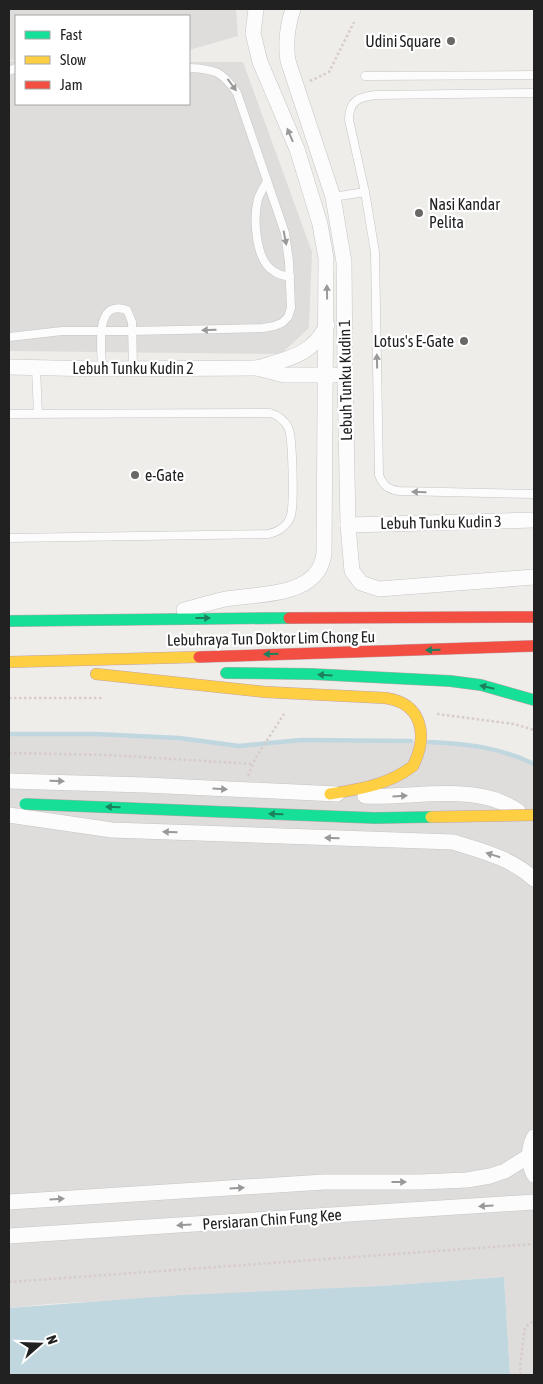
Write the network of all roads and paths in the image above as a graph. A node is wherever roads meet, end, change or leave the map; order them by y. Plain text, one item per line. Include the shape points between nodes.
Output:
1 (256, 9) edge
2 (293, 9) edge
3 (354, 22) dead end
4 (190, 68) edge
5 (534, 75) edge
6 (365, 76) dead end
7 (296, 87) junction
8 (534, 93) edge
9 (267, 182) junction
10 (365, 192) junction
11 (333, 197) junction
12 (290, 277) junction
13 (327, 324) junction
14 (102, 331) junction
15 (132, 331) junction
16 (9, 336) edge
17 (9, 367) edge
18 (36, 368) junction
19 (133, 368) junction
20 (256, 368) junction
21 (102, 369) junction
22 (325, 375) junction
23 (344, 375) junction
24 (9, 414) edge
25 (38, 414) junction
26 (534, 494) edge
27 (534, 520) edge
28 (348, 525) junction
29 (9, 538) edge
30 (534, 577) edge
31 (525, 606) dead end
32 (534, 617) edge
33 (480, 618) junction
34 (154, 619) junction
35 (9, 621) edge
36 (534, 646) edge
37 (14, 662) edge
38 (82, 672) dead end
39 (192, 673) dead end
40 (212, 673) dead end
41 (534, 700) edge
42 (288, 707) dead end
43 (9, 752) edge
44 (255, 759) dead end
45 (252, 764) dead end
46 (9, 780) edge
47 (330, 794) junction
48 (453, 794) junction
49 (9, 804) edge
50 (9, 815) edge
51 (534, 816) edge
52 (534, 820) edge
53 (453, 842) junction
54 (534, 879) edge
55 (534, 1137) edge
56 (529, 1156) junction
57 (534, 1175) edge
58 (9, 1202) edge
59 (534, 1202) edge
60 (9, 1236) edge
61 (534, 1244) edge
62 (9, 1282) edge
63 (534, 1320) edge
64 (521, 1375) edge

13 -> 1 street, Lebuh Tunku Kudin 1 via 326,258 320,224 296,149 260,62 253,33
2 - 7 street, Lebuh Tunku Kudin 1 via 285,42
3 - 7 path via 329,72
4 -> 9 lane via 214,70 227,78 237,93
5 - 6 lane
7 - 11 street, Lebuh Tunku Kudin 1
8 - 10 lane via 376,95 354,102 349,110 349,120
9 -> 12 lane via 285,233
9 - 12 lane via 256,212 258,248 265,264 274,272
10 - 11 lane
26 -> 10 lane via 399,491 390,490 382,484 378,475 375,252
11 - 23 street, Lebuh Tunku Kudin 1 via 344,262
12 -> 15 lane via 288,317 274,326
13 - 20 street, Lebuh Tunku Kudin 2 via 318,340 306,351
13 - 22 street, Lebuh Tunku Kudin 1
14 - 15 lane
14 - 15 lane via 102,320 108,312 121,308 130,315
14 - 16 lane
14 - 21 lane
15 - 19 lane
17 - 18 street, Lebuh Tunku Kudin 2
18 - 21 street, Lebuh Tunku Kudin 2
18 - 25 lane
19 - 20 street, Lebuh Tunku Kudin 2
19 - 21 street, Lebuh Tunku Kudin 2
20 - 22 street, Lebuh Tunku Kudin 2 via 284,375
22 - 23 street, Lebuh Tunku Kudin 2
22 - 34 street, Lebuh Tunku Kudin 1 via 325,520 324,554 320,568 314,576 286,591 225,599
23 - 28 street, Lebuh Tunku Kudin 1
24 - 25 lane
25 - 29 lane via 275,414 284,421 291,436 291,516 285,526 268,534
27 - 28 street, Lebuh Tunku Kudin 3
28 - 30 street, Lebuh Tunku Kudin 1 via 352,571 360,582 372,588
31 - 33 highway
32 - 33 highway, Lebuhraya Tun Doktor Lim Chong Eu
34 -> 33 highway, Lebuhraya Tun Doktor Lim Chong Eu
34 - 35 highway, Lebuhraya Tun Doktor Lim Chong Eu
36 -> 37 highway, Lebuhraya Tun Doktor Lim Chong Eu
37 - 39 highway via 72,672
38 - 47 highway, bridge via 265,692 386,698 403,702 413,712 422,734 419,756 413,766 387,783
41 -> 40 highway via 481,685 450,681
42 - 44 path
43 - 45 path
46 -> 47 street
47 -> 48 street via 385,797
48 - 52 street via 501,802
48 - 53 street via 467,820 464,830
51 -> 49 highway, bridge via 375,818
53 -> 50 street via 112,830
54 -> 53 street via 503,858
55 - 56 street
56 - 57 street
58 -> 56 street, Persiaran Chin Fung Kee via 324,1182 467,1180 505,1171
59 -> 60 street, Persiaran Chin Fung Kee
61 - 62 path
63 - 64 path via 525,1327

